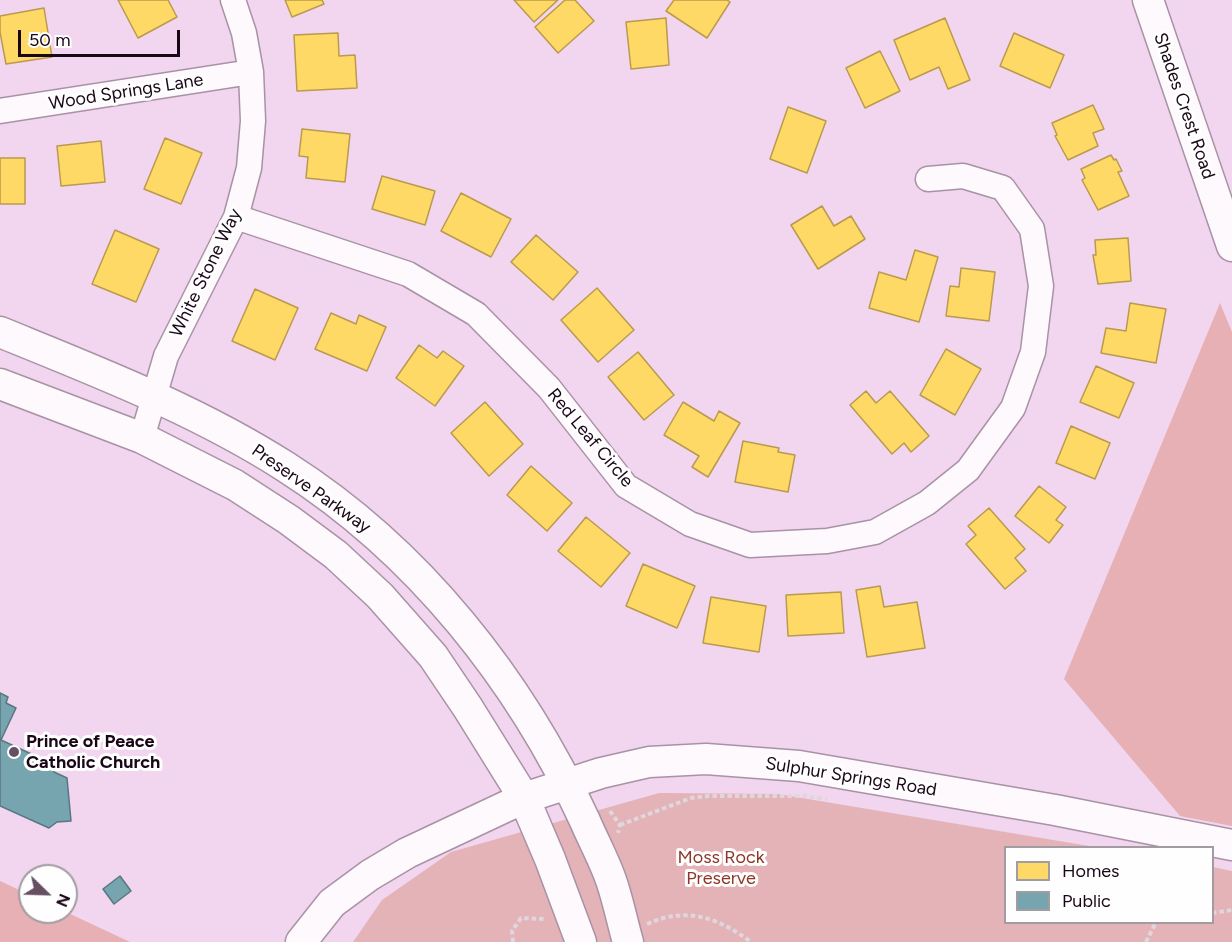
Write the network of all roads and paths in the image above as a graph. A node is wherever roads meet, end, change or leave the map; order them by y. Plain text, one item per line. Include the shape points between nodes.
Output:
1 (233, 0) edge
2 (1148, 0) edge
3 (251, 72) junction
4 (0, 111) edge
5 (928, 179) dead end
6 (236, 217) junction
7 (1232, 246) edge
8 (0, 332) edge
9 (0, 384) edge
10 (154, 395) junction
11 (142, 438) junction
12 (567, 783) junction
13 (524, 798) junction
14 (835, 800) dead end
15 (620, 825) dead end
16 (1232, 845) edge
17 (1232, 910) edge
18 (1214, 913) edge
19 (1155, 924) edge
20 (301, 942) edge
21 (581, 942) edge
22 (628, 942) edge
23 (1146, 942) edge

1 - 3 street, White Stone Way
2 - 7 street, Shades Crest Road
3 - 4 street, Wood Springs Lane
3 - 6 street, White Stone Way via 253,121 249,168
5 - 6 street, Red Leaf Circle via 963,176 1003,188 1032,229 1041,286 1033,352 1013,408 968,470 927,503 875,532 826,541 750,545 690,524 626,486 549,388 476,314 408,274
6 - 10 street, White Stone Way via 166,356
8 - 10 street, Preserve Parkway
9 - 11 street
10 - 11 street, White Stone Way
10 - 12 street, Preserve Parkway via 287,467 362,521 440,596 510,688
11 - 13 street via 235,485 289,520 336,555 380,596 433,656
12 - 13 street, Sulphur Springs Road
12 - 16 street, Sulphur Springs Road via 649,762 706,759 799,766
12 - 22 street, Preserve Parkway via 611,878
13 - 20 street, Sulphur Springs Road via 407,853 370,875 332,903
13 - 21 street
14 - 15 path via 805,796 691,798
17 - 18 path
19 - 23 path

